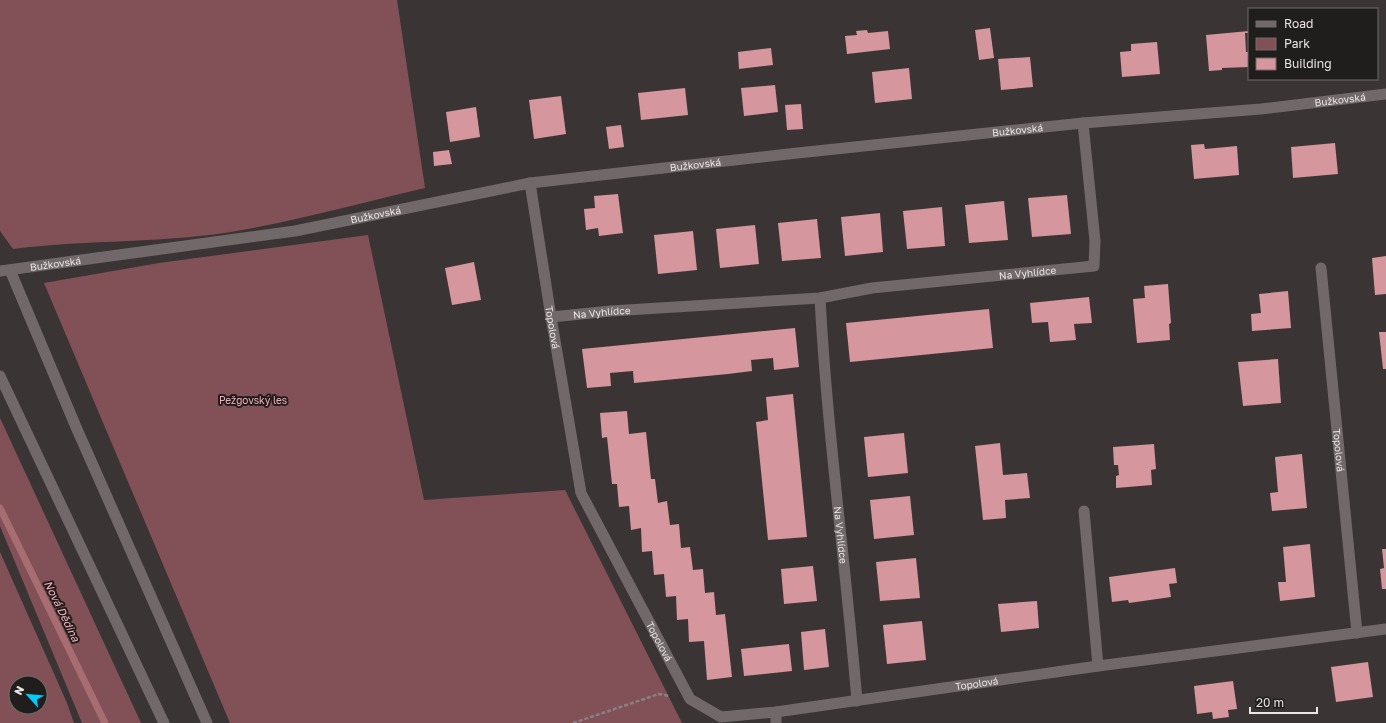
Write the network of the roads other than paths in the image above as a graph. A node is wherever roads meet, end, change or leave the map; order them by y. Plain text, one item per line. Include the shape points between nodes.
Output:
1 (1386, 94) edge
2 (1083, 123) junction
3 (530, 183) junction
4 (1321, 268) dead end
5 (5, 270) edge
6 (820, 298) junction
7 (550, 317) junction
8 (0, 376) edge
9 (1084, 510) dead end
10 (1386, 629) edge
11 (1357, 633) junction
12 (1098, 666) junction
13 (857, 701) junction
14 (776, 717) edge
15 (164, 723) edge
16 (207, 723) edge

1 - 2 street, Bužkovská via 1261,109
2 - 3 street, Bužkovská
2 - 6 street, Na Vyhlídce via 1095,241 1094,266 880,288
3 - 5 street, Bužkovská via 295,231
3 - 7 street, Topolová
4 - 11 street, Topolová
5 - 16 street
6 - 7 street, Na Vyhlídce
6 - 13 street, Na Vyhlídce via 824,380
7 - 14 street, Topolová via 581,493 690,699 721,717
8 - 15 street
9 - 12 street
10 - 11 street, Topolová
11 - 12 street, Topolová
12 - 13 street, Topolová
13 - 14 street, Topolová

